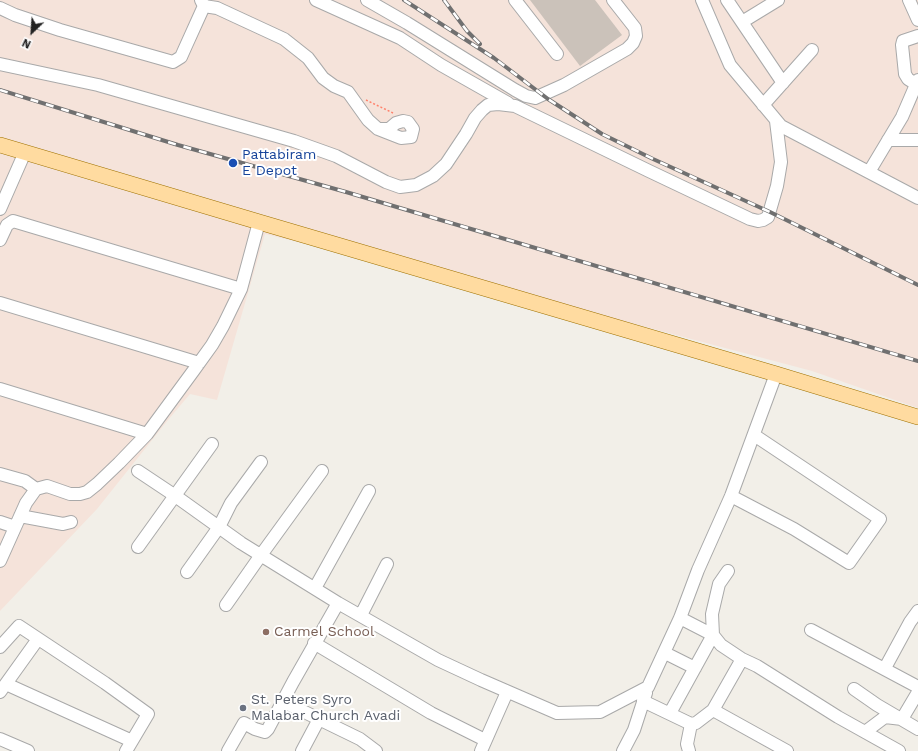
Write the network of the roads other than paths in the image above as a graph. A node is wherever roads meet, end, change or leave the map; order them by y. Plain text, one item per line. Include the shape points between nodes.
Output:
1 (316, 0) edge
2 (367, 0) edge
3 (515, 0) edge
4 (613, 0) edge
5 (702, 0) edge
6 (727, 0) edge
7 (778, 0) edge
8 (913, 2) edge
9 (203, 3) edge
10 (0, 8) edge
11 (918, 20) edge
12 (742, 22) junction
13 (918, 36) edge
14 (812, 50) dead end
15 (558, 54) dead end
16 (0, 64) edge
17 (917, 82) edge
18 (783, 83) junction
19 (764, 105) junction
20 (515, 106) junction
21 (776, 120) junction
22 (408, 122) road end
23 (888, 140) junction
24 (918, 140) edge
25 (0, 145) edge
26 (25, 152) junction
27 (869, 172) junction
28 (918, 198) edge
29 (0, 209) edge
30 (259, 222) junction
31 (0, 240) edge
32 (240, 290) junction
33 (0, 303) edge
34 (199, 363) junction
35 (776, 374) junction
36 (0, 389) edge
37 (918, 418) edge
38 (147, 434) junction
39 (754, 435) junction
40 (212, 444) dead end
41 (261, 462) dead end
42 (138, 471) dead end
43 (322, 471) dead end
44 (0, 474) edge
45 (36, 489) junction
46 (369, 491) dead end
47 (174, 495) junction
48 (731, 496) junction
49 (20, 516) junction
50 (0, 522) edge
51 (71, 522) dead end
52 (15, 527) junction
53 (219, 527) junction
54 (138, 548) dead end
55 (261, 555) junction
56 (0, 560) edge
57 (387, 564) dead end
58 (728, 571) dead end
59 (187, 572) dead end
60 (316, 588) junction
61 (338, 602) junction
62 (226, 605) dead end
63 (918, 611) edge
64 (360, 615) junction
65 (680, 618) junction
66 (811, 630) dead end
67 (713, 635) junction
68 (38, 639) junction
69 (314, 643) junction
70 (0, 647) edge
71 (664, 653) junction
72 (742, 659) junction
73 (695, 668) junction
74 (885, 668) junction
75 (918, 686) edge
76 (648, 687) junction
77 (3, 688) edge
78 (854, 688) dead end
79 (507, 692) junction
80 (918, 692) edge
81 (282, 701) junction
82 (644, 701) junction
83 (712, 710) junction
84 (670, 714) junction
85 (319, 719) junction
86 (902, 719) junction
87 (691, 724) junction
88 (918, 729) edge
89 (865, 732) junction
90 (0, 739) edge
91 (129, 746) edge
92 (483, 746) edge
93 (28, 751) edge
94 (228, 751) edge
95 (302, 751) edge
96 (376, 751) edge
97 (623, 751) edge
98 (689, 751) edge
99 (787, 751) edge
100 (899, 751) edge

1 - 20 street via 400,38 441,65
2 - 4 street via 515,90 535,98 564,85 627,49 633,43 636,36 635,28
3 - 15 street
5 - 19 street via 730,65
6 - 12 street
7 - 12 street
8 - 11 street
9 - 10 street via 180,57 173,62 60,30
9 - 22 street via 284,39 308,58 323,78 348,92 368,120 378,129 402,138 411,137 413,129
12 - 18 street
13 - 17 street via 903,41 902,45 905,74 908,79
14 - 18 street
16 - 20 street via 98,85 294,141 336,156 400,187 416,185 433,176 446,164 475,118 488,105
17 - 23 street via 902,117
18 - 19 street
19 - 21 street
20 - 21 street via 662,178 758,221 768,217 777,186 781,162
21 - 27 street via 781,126
23 - 24 street
23 - 27 street
25 - 26 main road
26 - 29 street
26 - 30 main road
27 - 28 street
30 - 32 street
30 - 35 main road
31 - 32 street via 7,225 13,222
32 - 34 street via 223,326
33 - 34 street
34 - 38 street
35 - 37 main road
35 - 39 street
36 - 38 street
38 - 45 street via 87,492 70,494 47,486
39 - 48 street
39 - 48 street via 880,519 848,562 794,528
40 - 47 street
41 - 53 street via 230,504
42 - 47 street
43 - 55 street
44 - 45 street via 30,483
45 - 49 street
46 - 60 street
47 - 53 street
47 - 54 street
48 - 65 street
49 - 51 street via 63,524
49 - 52 street
50 - 52 street
52 - 56 street
53 - 55 street
53 - 59 street
55 - 60 street
55 - 62 street
57 - 64 street
58 - 67 street via 719,584 715,598 712,614
60 - 61 street
61 - 64 street
61 - 69 street
63 - 74 street
64 - 79 street via 438,660
65 - 67 street
65 - 71 street
66 - 74 street
67 - 72 street
67 - 73 street
68 - 70 street via 19,626
68 - 77 street
68 - 91 street via 148,714
69 - 81 street
69 - 92 street
71 - 73 street
71 - 76 street
72 - 83 street
72 - 89 street
73 - 84 street
74 - 75 street
76 - 79 street via 600,712 557,713
76 - 82 street
77 - 91 street
78 - 86 street
79 - 92 street
80 - 86 street
81 - 85 street
81 - 94 street via 265,732 244,723
82 - 84 street
82 - 97 street via 634,730
83 - 87 street
83 - 99 street
84 - 87 street
85 - 95 street
85 - 96 street via 360,739
86 - 88 street
86 - 89 street via 885,717
87 - 98 street via 687,744
89 - 100 street
90 - 93 street

